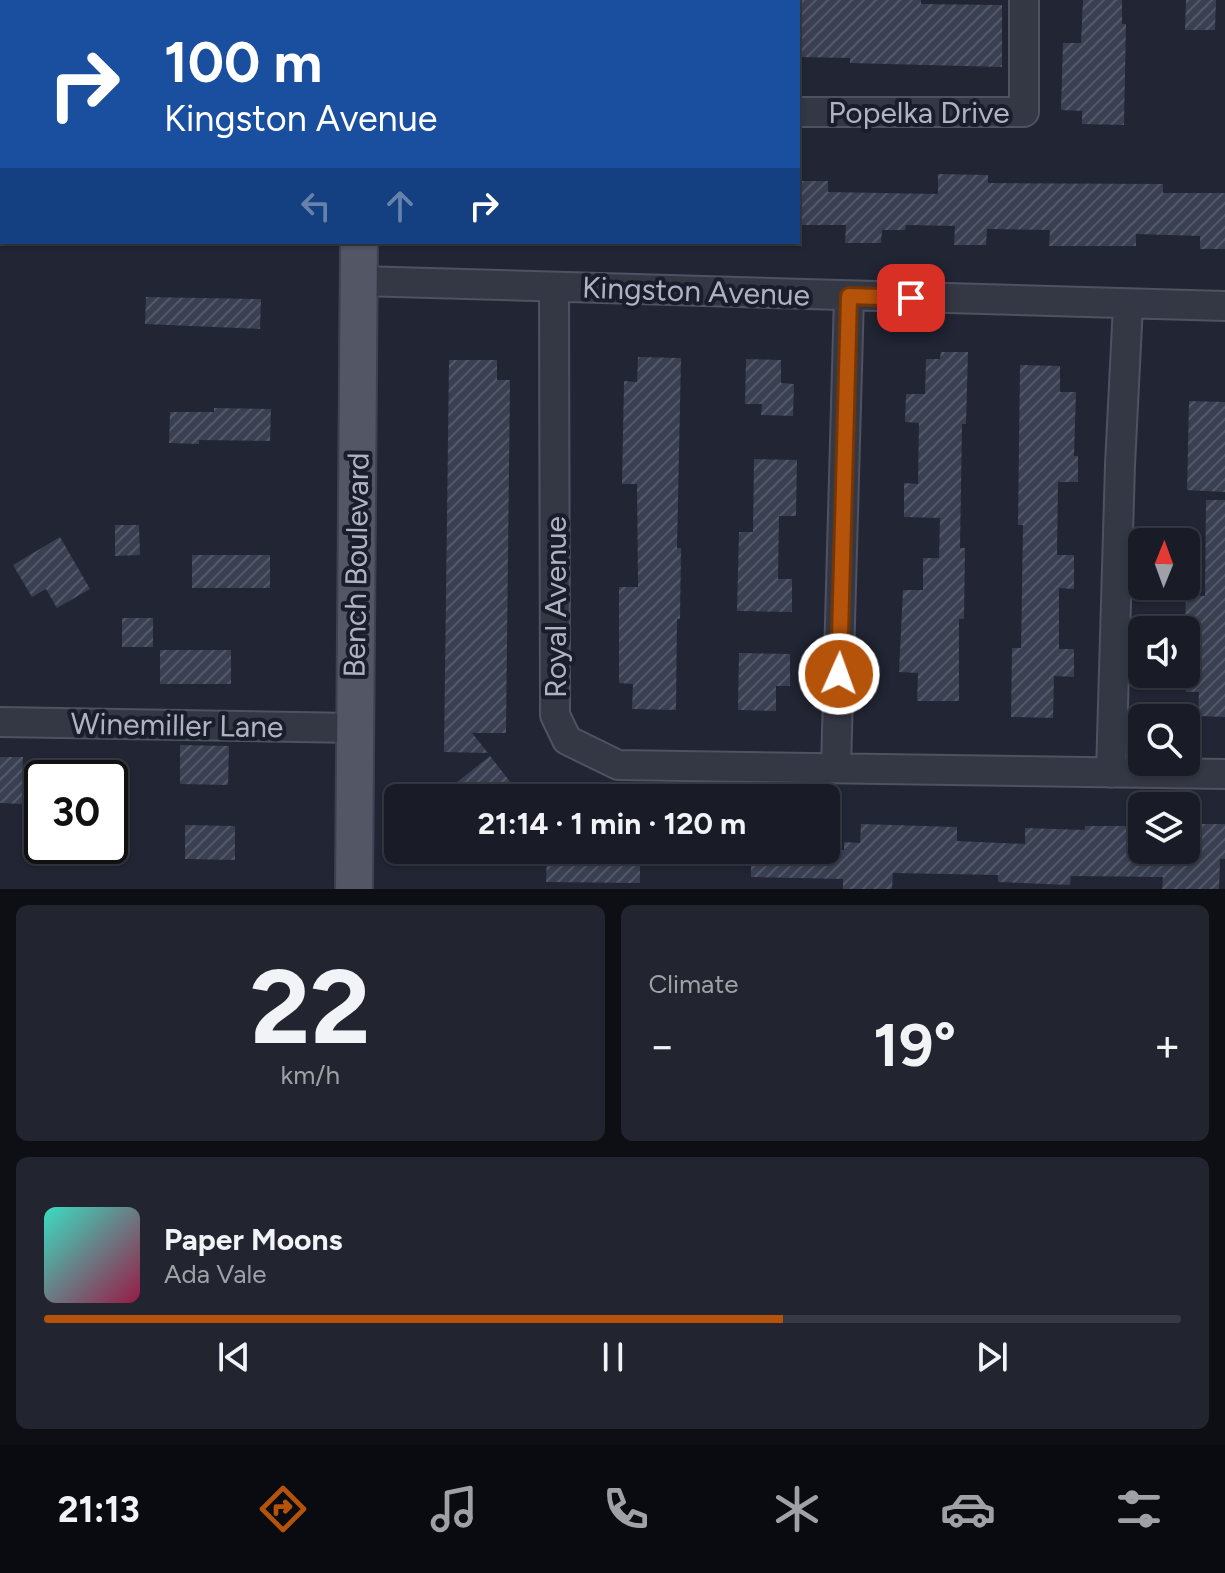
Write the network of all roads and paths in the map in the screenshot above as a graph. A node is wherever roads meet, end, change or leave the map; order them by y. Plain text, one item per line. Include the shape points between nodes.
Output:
1 (1024, 0) edge
2 (800, 112) edge
3 (359, 244) edge
4 (359, 281) junction
5 (554, 287) junction
6 (849, 296) junction
7 (1128, 305) junction
8 (1225, 306) edge
9 (0, 722) edge
10 (355, 728) junction
11 (836, 768) junction
12 (1111, 773) junction
13 (1225, 774) edge
14 (354, 889) edge

1 - 2 street, Popelka Drive via 1024,112
3 - 4 main road, Bench Boulevard
4 - 5 street, Kingston Avenue
4 - 10 main road, Bench Boulevard
5 - 6 street, Kingston Avenue
5 - 11 street, Royal Avenue via 555,715 567,740 618,765
6 - 7 street, Kingston Avenue
6 - 11 street
7 - 8 street, Kingston Avenue
7 - 12 street
9 - 10 street, Winemiller Lane
10 - 14 main road, Bench Boulevard
11 - 12 street, Royal Avenue
12 - 13 street, Royal Avenue

